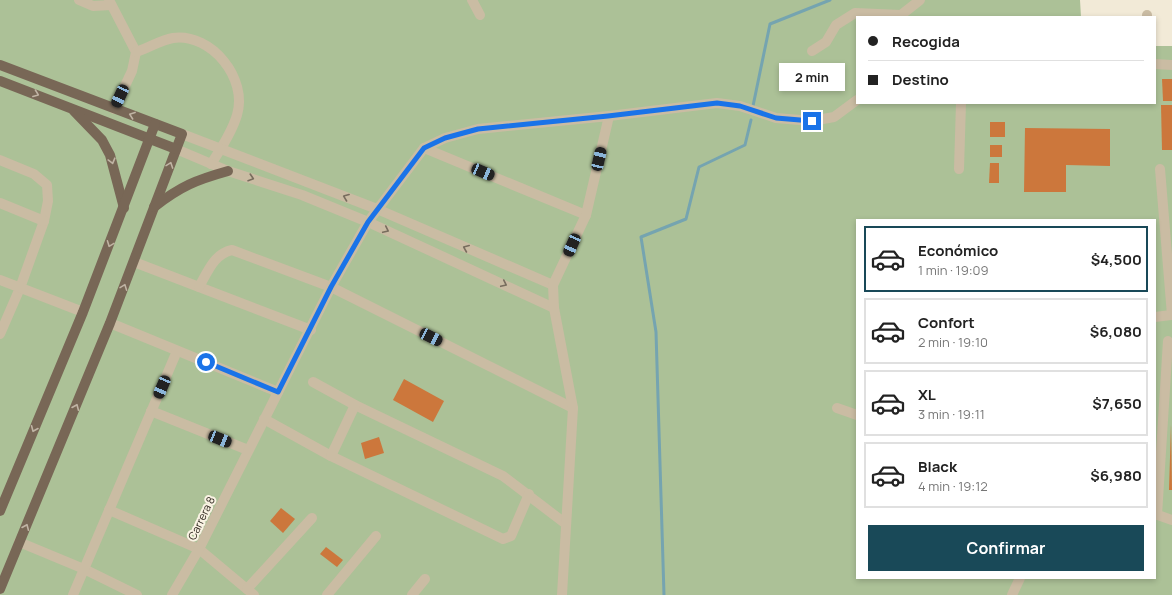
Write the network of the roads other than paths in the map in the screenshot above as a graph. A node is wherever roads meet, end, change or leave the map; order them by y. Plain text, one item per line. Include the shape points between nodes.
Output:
1 (79, 0) edge
2 (472, 0) edge
3 (920, 0) edge
4 (110, 2) edge
5 (480, 15) dead end
6 (901, 16) edge
7 (812, 51) dead end
8 (136, 52) junction
9 (1156, 64) edge
10 (1172, 64) edge
11 (0, 65) edge
12 (0, 81) edge
13 (856, 101) edge
14 (961, 104) edge
15 (72, 108) junction
16 (114, 109) junction
17 (608, 116) junction
18 (155, 124) junction
19 (182, 134) junction
20 (150, 139) junction
21 (221, 148) junction
22 (424, 148) junction
23 (176, 149) junction
24 (0, 160) edge
25 (211, 164) junction
26 (959, 169) dead end
27 (1160, 169) dead end
28 (228, 171) junction
29 (0, 203) edge
30 (154, 207) junction
31 (124, 208) junction
32 (377, 209) junction
33 (586, 215) junction
34 (44, 221) junction
35 (368, 222) junction
36 (134, 262) junction
37 (0, 280) edge
38 (553, 285) junction
39 (199, 287) junction
40 (331, 287) junction
41 (20, 288) junction
42 (554, 308) junction
43 (83, 312) junction
44 (1172, 315) edge
45 (1156, 316) edge
46 (110, 323) junction
47 (310, 330) junction
48 (0, 334) edge
49 (1168, 341) dead end
50 (177, 351) junction
51 (313, 382) dead end
52 (278, 392) junction
53 (355, 405) junction
54 (573, 408) junction
55 (837, 408) dead end
56 (151, 411) junction
57 (856, 415) edge
58 (264, 419) junction
59 (248, 450) junction
60 (331, 456) junction
61 (529, 494) junction
62 (109, 510) junction
63 (0, 511) edge
64 (1156, 514) edge
65 (312, 518) dead end
66 (1172, 520) edge
67 (566, 524) junction
68 (376, 536) dead end
69 (19, 542) junction
70 (199, 549) junction
71 (84, 569) junction
72 (426, 579) dead end
73 (1020, 579) edge
74 (0, 589) edge
75 (250, 592) edge
76 (73, 595) edge
77 (137, 595) edge
78 (172, 595) edge
79 (327, 595) edge
80 (412, 595) edge
81 (562, 595) edge
82 (1012, 595) edge

1 - 4 street via 93,6
2 - 5 street
3 - 6 street
4 - 8 street
6 - 7 street via 855,13 836,25 826,42
8 - 16 street via 132,71
8 - 21 street via 174,38 200,40 221,56 238,86 238,115
9 - 10 street
11 - 16 main road
12 -> 15 main road
13 - 17 street via 834,117 812,121 776,118 740,106 717,103
14 - 26 street
15 - 20 main road
15 -> 31 main road via 102,140 110,156
18 -> 16 main road
17 - 22 street via 478,129 445,138
17 - 33 street
18 - 19 main road
18 - 20 main road
19 - 21 street
19 - 23 main road
20 - 23 main road
20 - 31 main road
21 - 25 street
32 -> 21 street
22 - 32 street, Carrera 8
22 - 33 street
23 - 25 street
30 -> 23 main road
24 - 34 street via 34,174 47,185 48,202
25 - 28 street
27 - 44 street
28 - 30 main road via 194,181
28 -> 35 street via 302,195
29 - 34 street
30 - 36 main road
31 -> 43 main road
32 - 35 street, Carrera 8
38 -> 32 street
33 - 38 street
34 - 41 street
35 - 40 street, Carrera 8
35 -> 42 street
36 - 39 street
46 -> 36 main road
37 - 41 street
38 - 42 street
39 - 40 street via 214,260 223,252 232,250
39 - 47 street
40 - 47 street, Carrera 8
40 - 54 street
41 - 43 street
41 - 48 street
42 - 54 street
43 -> 63 main road
44 - 45 street
46 - 50 street
69 -> 46 main road
47 - 52 street, Carrera 8
49 - 64 street
50 - 52 street
50 - 56 street
51 - 53 street
52 - 58 street, Carrera 8
53 - 60 street
53 - 61 street via 504,476
54 - 67 street
55 - 57 street
56 - 59 street
56 - 62 street
58 - 59 street, Carrera 8
58 - 60 street
59 - 70 street, Carrera 8
60 - 61 street via 504,539 511,536
61 - 67 street
62 - 70 street
62 - 71 street
64 - 66 street
65 - 75 street
67 - 81 street
68 - 79 street
69 - 71 street
69 - 74 main road
70 - 75 street
70 - 78 street, Carrera 8
71 - 76 street
71 - 77 street
72 - 80 street
73 - 82 street

